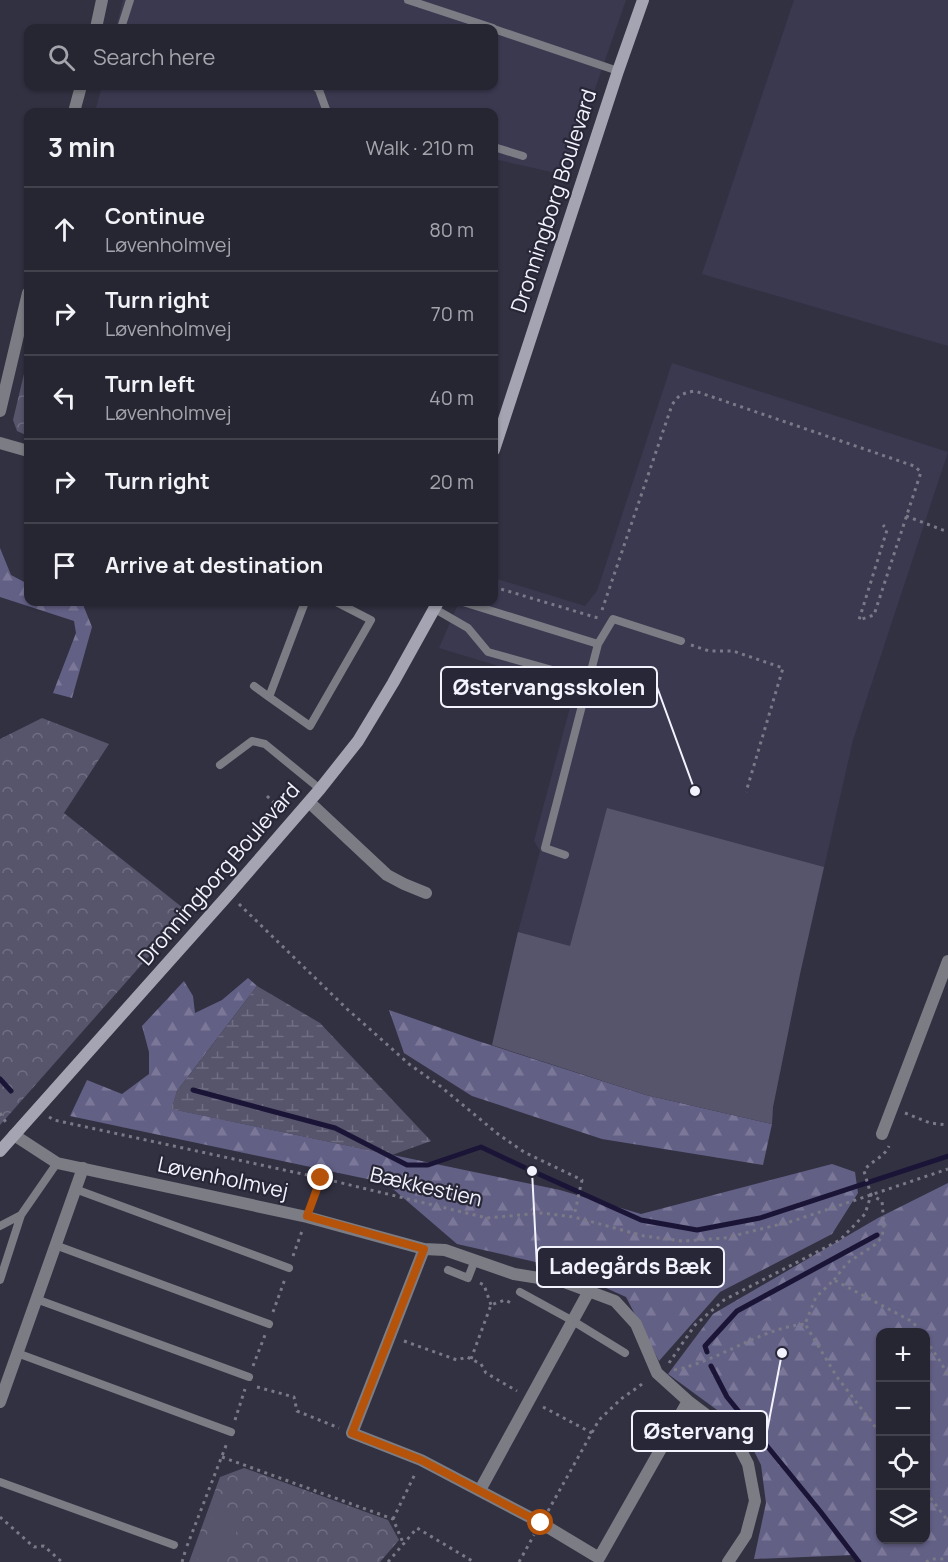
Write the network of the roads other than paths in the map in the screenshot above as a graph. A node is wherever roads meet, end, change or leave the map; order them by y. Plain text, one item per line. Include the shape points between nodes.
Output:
1 (102, 0) edge
2 (130, 0) edge
3 (408, 0) edge
4 (643, 0) edge
5 (97, 24) edge
6 (122, 24) edge
7 (478, 24) edge
8 (498, 31) edge
9 (618, 71) junction
10 (80, 90) edge
11 (319, 90) edge
12 (75, 108) edge
13 (326, 108) edge
14 (498, 148) edge
15 (523, 156) dead end
16 (24, 310) edge
17 (0, 411) edge
18 (498, 438) edge
19 (0, 443) edge
20 (24, 450) edge
21 (304, 606) edge
22 (344, 606) edge
23 (435, 606) edge
24 (437, 606) edge
25 (476, 606) edge
26 (681, 641) road end
27 (598, 644) junction
28 (588, 680) junction
29 (254, 686) dead end
30 (269, 698) junction
31 (220, 765) dead end
32 (320, 789) junction
33 (309, 802) junction
34 (565, 855) dead end
35 (426, 893) dead end
36 (948, 961) edge
37 (882, 1134) road end
38 (14, 1135) junction
39 (0, 1151) edge
40 (57, 1163) junction
41 (83, 1168) junction
42 (75, 1189) junction
43 (21, 1215) junction
44 (0, 1226) edge
45 (55, 1245) junction
46 (424, 1249) junction
47 (475, 1260) junction
48 (289, 1268) dead end
49 (448, 1270) dead end
50 (0, 1280) edge
51 (520, 1292) road end
52 (590, 1292) junction
53 (36, 1299) junction
54 (573, 1321) junction
55 (269, 1324) dead end
56 (17, 1353) junction
57 (625, 1353) dead end
58 (249, 1377) dead end
59 (3, 1385) edge
60 (688, 1401) junction
61 (0, 1402) edge
62 (231, 1432) dead end
63 (0, 1482) edge
64 (480, 1490) junction
65 (174, 1545) dead end
66 (728, 1562) edge

1 - 5 street
2 - 6 lane
3 - 7 lane
4 - 9 street, Dronningborg Boulevard
8 - 9 lane
9 - 18 street, Dronningborg Boulevard
10 - 12 street
11 - 13 lane
14 - 15 lane
16 - 17 street
19 - 20 street
21 - 30 lane
22 - 30 lane via 371,620 310,726
23 - 32 street, Dronningborg Boulevard via 358,741
24 - 28 lane via 468,627 488,651
25 - 27 lane
26 - 27 lane via 613,619
27 - 28 lane
28 - 34 lane via 545,848
29 - 30 lane
31 - 32 lane via 252,741 265,744
32 - 33 street, Dronningborg Boulevard
33 - 35 street via 387,875
33 - 38 street, Dronningborg Boulevard
36 - 37 street
38 - 39 street, Dronningborg Boulevard
38 - 40 street, Løvenholmvej
40 - 41 street, Løvenholmvej
40 - 43 lane
41 - 42 street
41 - 46 street, Løvenholmvej via 307,1216
42 - 45 street
42 - 48 lane
43 - 44 lane
43 - 50 lane
45 - 53 street
45 - 55 lane
46 - 47 street, Løvenholmvej via 445,1250
46 - 64 street via 352,1433 421,1460
47 - 49 lane via 468,1278
47 - 52 street, Løvenholmvej via 514,1274 564,1282
51 - 54 lane
52 - 54 street
52 - 60 street, Løvenholmvej via 615,1301 636,1323 657,1373
53 - 56 street
53 - 58 lane
54 - 57 lane
54 - 64 street
56 - 59 street
56 - 62 lane
59 - 61 street
60 - 64 street via 599,1557
60 - 66 street, Løvenholmvej via 733,1435 748,1464 755,1501 746,1535
63 - 65 lane

